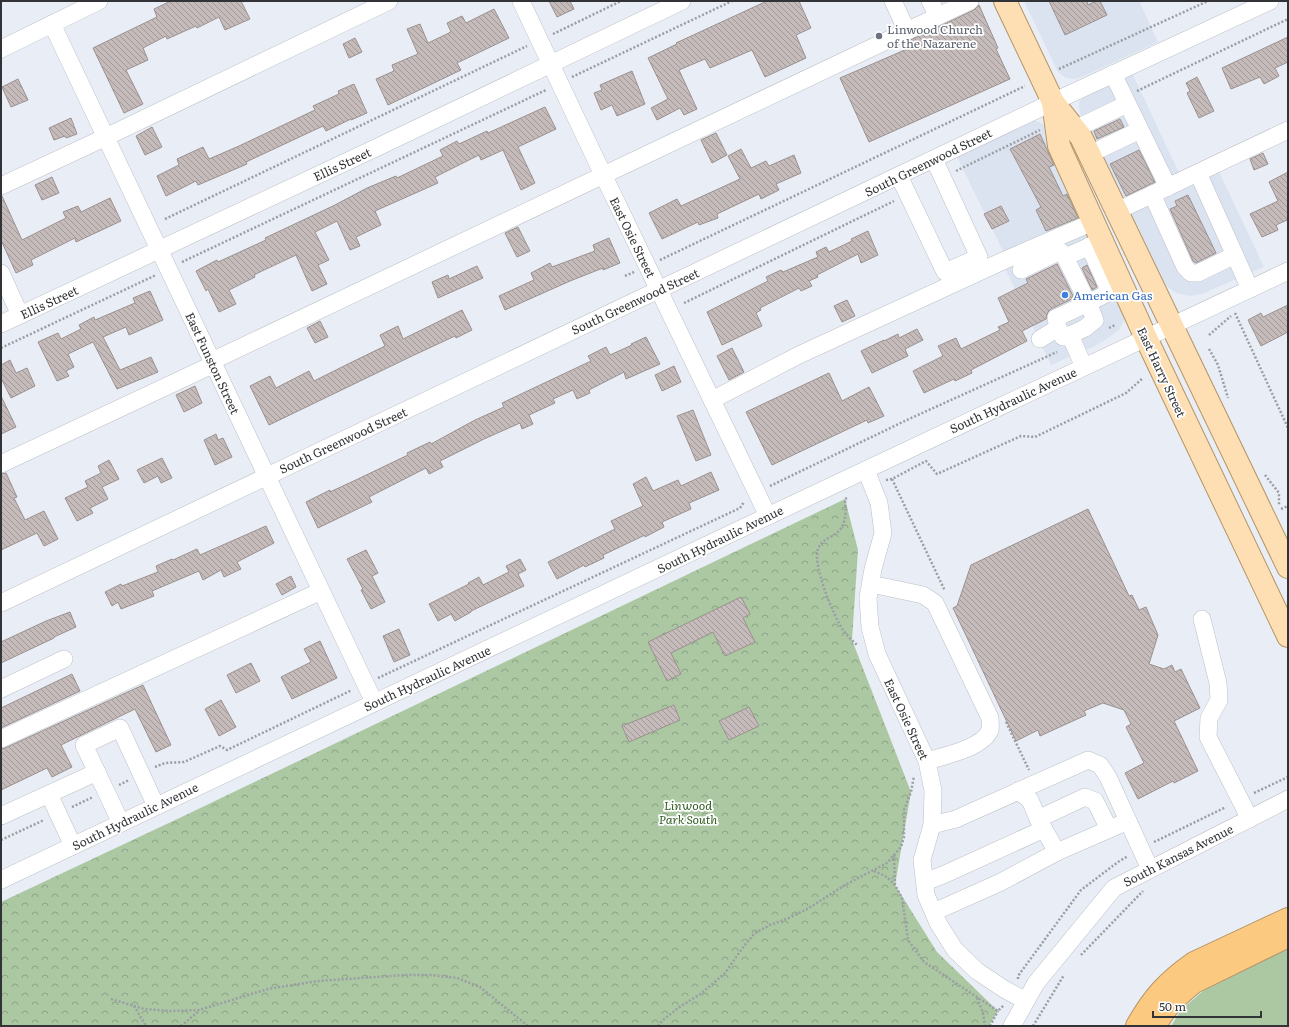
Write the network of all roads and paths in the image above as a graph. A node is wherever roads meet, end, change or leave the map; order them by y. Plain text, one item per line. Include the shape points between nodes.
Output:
1 (99, 1) edge
2 (389, 1) edge
3 (521, 1) edge
4 (621, 1) edge
5 (682, 1) edge
6 (732, 1) edge
7 (893, 1) edge
8 (930, 1) edge
9 (1005, 1) edge
10 (1208, 1) edge
11 (1270, 1) edge
12 (968, 2) edge
13 (938, 16) junction
14 (1288, 19) edge
15 (52, 24) junction
16 (907, 31) junction
17 (540, 40) junction
18 (1, 49) edge
19 (551, 64) junction
20 (1059, 69) dead end
21 (1113, 74) junction
22 (560, 83) junction
23 (1026, 85) dead end
24 (1126, 100) junction
25 (1053, 102) junction
26 (1044, 128) dead end
27 (1075, 129) junction
28 (1140, 130) junction
29 (1288, 130) edge
30 (106, 138) junction
31 (1090, 154) junction
32 (934, 159) junction
33 (1198, 173) junction
34 (603, 175) junction
35 (899, 176) junction
36 (943, 177) junction
37 (1, 186) edge
38 (1168, 186) junction
39 (908, 194) junction
40 (1152, 194) junction
41 (1117, 211) junction
42 (165, 219) dead end
43 (1095, 236) junction
44 (159, 250) junction
45 (1235, 255) junction
46 (1065, 257) junction
47 (647, 266) junction
48 (168, 269) junction
49 (1021, 270) dead end
50 (1288, 271) edge
51 (1, 274) edge
52 (625, 276) dead end
53 (1116, 289) junction
54 (1250, 289) junction
55 (659, 290) junction
56 (684, 303) dead end
57 (1088, 303) junction
58 (1235, 312) dead end
59 (20, 315) junction
60 (1, 324) edge
61 (1115, 325) dead end
62 (1172, 326) junction
63 (1108, 328) dead end
64 (1068, 336) junction
65 (1040, 338) dead end
66 (1146, 338) junction
67 (1, 348) edge
68 (1209, 349) dead end
69 (213, 363) junction
70 (1084, 367) junction
71 (712, 400) junction
72 (1229, 402) dead end
73 (1288, 428) edge
74 (1, 464) edge
75 (866, 470) junction
76 (1265, 474) dead end
77 (266, 476) junction
78 (892, 479) dead end
79 (757, 493) junction
80 (1288, 506) edge
81 (768, 516) junction
82 (1288, 567) edge
83 (871, 584) junction
84 (321, 591) junction
85 (946, 593) dead end
86 (1, 604) edge
87 (1202, 619) dead end
88 (1288, 636) edge
89 (64, 659) dead end
90 (365, 684) junction
91 (1, 689) edge
92 (374, 702) junction
93 (1006, 720) dead end
94 (1, 739) edge
95 (927, 761) junction
96 (1036, 767) dead end
97 (97, 772) junction
98 (141, 774) junction
99 (1288, 777) edge
100 (106, 791) junction
101 (1018, 791) junction
102 (49, 794) junction
103 (1288, 799) edge
104 (1240, 800) junction
105 (156, 806) junction
106 (58, 814) junction
107 (1, 816) edge
108 (1250, 819) junction
109 (1128, 821) junction
110 (121, 823) junction
111 (1041, 824) junction
112 (932, 825) junction
113 (1109, 829) junction
114 (1, 840) edge
115 (73, 846) junction
116 (1141, 849) junction
117 (1057, 852) junction
118 (894, 855) dead end
119 (1150, 869) junction
120 (1, 880) edge
121 (925, 882) junction
122 (895, 885) dead end
123 (1146, 888) dead end
124 (934, 912) junction
125 (1288, 919) edge
126 (1288, 936) edge
127 (1075, 960) dead end
128 (1066, 972) dead end
129 (977, 997) dead end
130 (1020, 998) junction
131 (111, 999) dead end
132 (134, 1006) junction
133 (199, 1010) junction
134 (998, 1011) dead end
135 (146, 1026) edge
136 (181, 1026) edge
137 (528, 1026) edge
138 (985, 1026) edge
139 (990, 1026) edge
140 (1012, 1026) edge
141 (1033, 1026) edge
142 (1137, 1026) edge
143 (1155, 1026) edge

1 - 15 street
2 - 30 street
3 - 17 street, East Osie Street
4 - 17 path
5 - 19 street, Ellis Street
6 - 22 path
7 - 16 street
8 - 13 street
9 - 25 main road, East Harry Street
10 - 20 path
11 - 21 street, South Greenwood Street
12 - 13 street
13 - 16 street
14 - 24 path
15 - 18 street
15 - 30 street, East Funston Street
16 - 34 street
17 - 19 street, East Osie Street
17 - 42 path
19 - 22 street, East Osie Street
19 - 44 street, Ellis Street
21 - 24 street
21 - 25 street, South Greenwood Street
22 - 34 street, East Osie Street
22 - 48 path
23 - 47 path
24 - 27 street
24 - 28 street
25 - 27 main road, East Harry Street
25 - 32 street, South Greenwood Street
25 - 43 main road, East Harry Street via 1059,146
26 - 36 path
27 - 31 main road, East Harry Street
28 - 31 street
28 - 38 street
29 - 33 street
30 - 37 street
30 - 44 street, East Funston Street
31 - 41 main road, East Harry Street
32 - 35 street, South Greenwood Street
32 - 36 street
33 - 38 street
33 - 45 street
34 - 47 street, East Osie Street
34 - 69 street
35 - 39 street
35 - 55 street, South Greenwood Street
36 - 39 street via 979,257 945,272
38 - 40 street
39 - 56 path
40 - 41 street
40 - 45 street via 1185,267 1191,273 1198,273
41 - 62 main road, East Harry Street
43 - 46 street
43 - 53 main road, East Harry Street
43 - 71 street via 1005,260 799,355
44 - 48 street, East Funston Street
44 - 59 street, Ellis Street
45 - 54 street
46 - 49 street via 1060,251
46 - 57 street
47 - 52 path
47 - 55 street, East Osie Street
48 - 67 path
48 - 69 street, East Funston Street
50 - 54 street, South Hydraulic Avenue
51 - 59 street
53 - 57 street
53 - 66 main road, East Harry Street
54 - 62 street, South Hydraulic Avenue
55 - 71 street, East Osie Street
55 - 77 street, South Greenwood Street
57 - 64 street via 1095,320
58 - 73 path
59 - 60 street, Ellis Street
61 - 63 path
62 - 66 street, South Hydraulic Avenue
62 - 82 main road, East Harry Street
64 - 65 street
64 - 70 street
64 - 79 path via 909,419
66 - 70 street, South Hydraulic Avenue
66 - 88 main road, East Harry Street
68 - 72 path via 1218,366
69 - 74 street
69 - 77 street, East Funston Street
70 - 75 street, South Hydraulic Avenue
71 - 79 street, East Osie Street
75 - 81 street, South Hydraulic Avenue
75 - 83 street, East Osie Street via 879,503 884,532
76 - 80 path via 1279,493 1279,504 1282,509
77 - 84 street, East Funston Street
77 - 86 street, South Greenwood Street
78 - 85 path
79 - 81 street, East Osie Street
79 - 90 path via 746,499 740,508
81 - 92 street, South Hydraulic Avenue
83 - 95 street, East Osie Street via 868,598 870,627 876,654
83 - 95 street via 923,595 935,603 990,718 990,730 982,742
84 - 90 street, East Funston Street
84 - 94 street
87 - 104 street via 1218,683 1219,700 1209,718 1208,737
89 - 91 street
90 - 92 street, East Funston Street
90 - 98 path via 227,750 220,746 184,762 165,763
92 - 105 street, South Hydraulic Avenue
93 - 96 path via 1029,770
95 - 112 street, East Osie Street via 933,791
97 - 98 street via 84,745 120,728
97 - 100 street
97 - 102 street
98 - 100 path
98 - 105 street
99 - 104 path
100 - 106 path
100 - 110 street
101 - 109 street via 1088,760 1100,765 1108,777
101 - 111 street via 1030,800
101 - 112 street via 956,820
102 - 106 street
102 - 107 street
103 - 108 street, South Kansas Avenue
104 - 108 street
104 - 116 path
105 - 110 street, South Hydraulic Avenue
106 - 114 path
106 - 115 street
108 - 119 street, South Kansas Avenue
109 - 113 street
109 - 116 street
110 - 115 street, South Hydraulic Avenue
111 - 113 street via 1085,797 1095,801
111 - 117 street
111 - 121 street via 944,875
112 - 121 street, East Osie Street via 922,860
113 - 117 street
115 - 120 street, South Hydraulic Avenue
116 - 119 street
116 - 130 path via 1118,862 1081,890 1018,976
117 - 124 street via 1001,882
118 - 122 path
119 - 130 street, South Kansas Avenue via 1114,888 1036,983
121 - 124 street, East Osie Street via 926,894
123 - 127 path
124 - 130 street, East Osie Street via 955,950 977,971
125 - 142 highway via 1194,963 1173,978 1152,1000
126 - 143 highway via 1194,982 1180,993
128 - 141 path
129 - 138 path
130 - 140 street, South Kansas Avenue
131 - 132 path
132 - 133 path via 144,1009
132 - 135 path
133 - 136 path
133 - 137 path via 268,989 318,981 432,975 456,978 480,987
134 - 139 path

